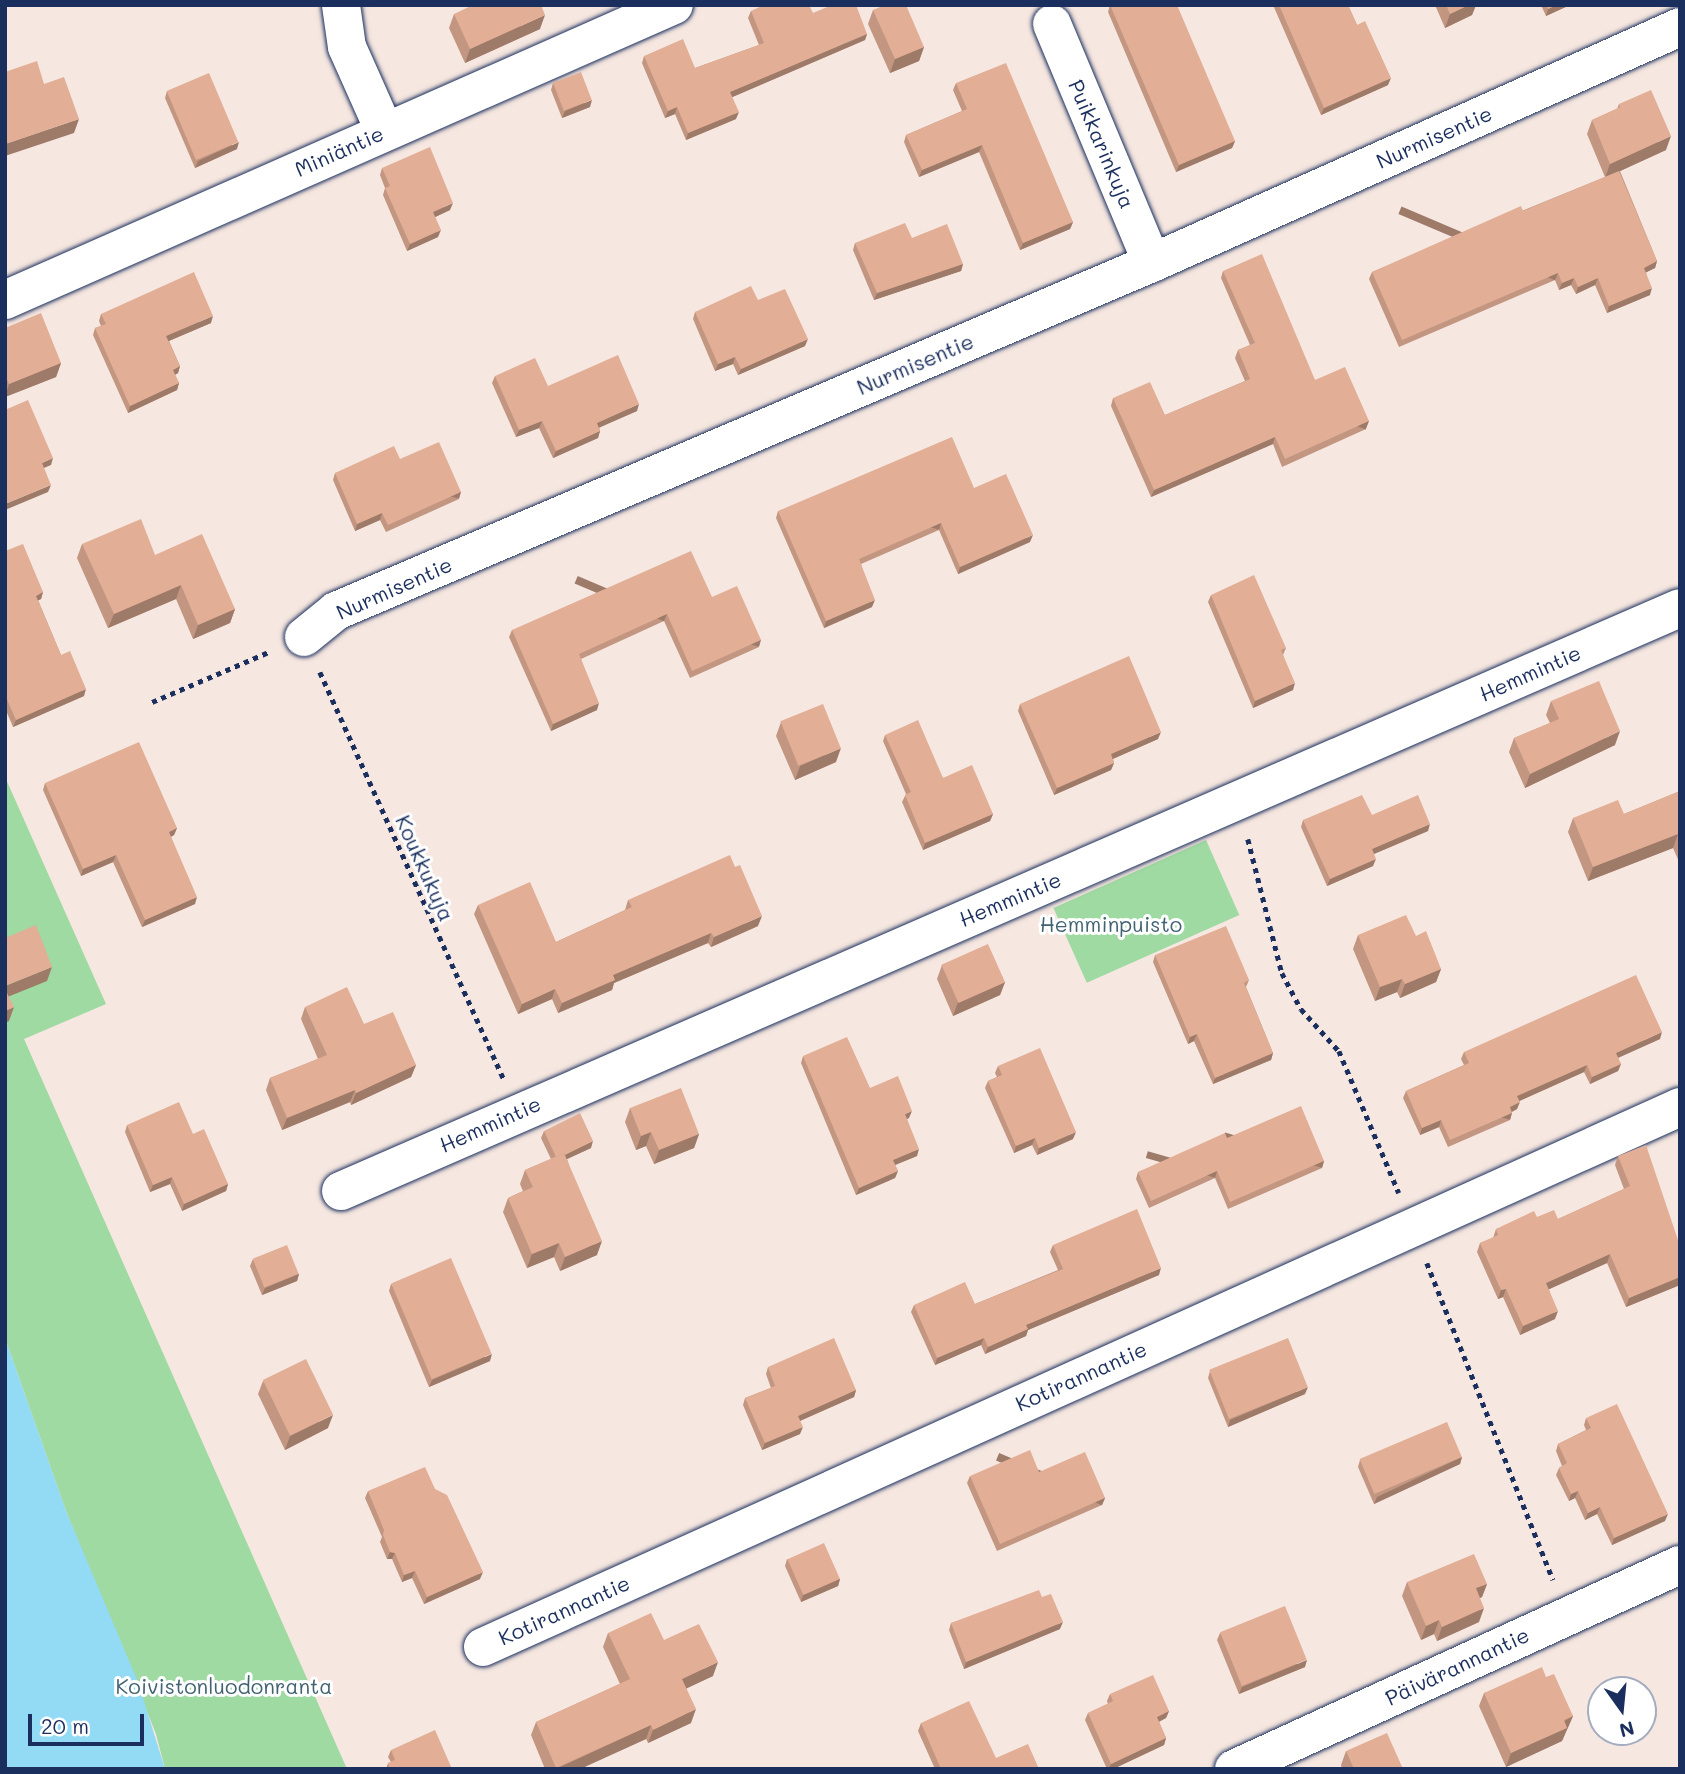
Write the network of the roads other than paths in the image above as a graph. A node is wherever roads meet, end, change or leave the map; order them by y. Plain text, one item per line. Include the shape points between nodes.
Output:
1 (341, 5) edge
2 (674, 5) edge
3 (1052, 24) dead end
4 (1680, 27) edge
5 (384, 131) junction
6 (1152, 263) junction
7 (5, 300) edge
8 (1680, 608) edge
9 (304, 637) road end
10 (1680, 1107) edge
11 (341, 1191) dead end
12 (1680, 1565) edge
13 (483, 1647) dead end
14 (1234, 1769) edge

1 - 5 street via 346,47
2 - 5 street, Miniäntie
3 - 6 street, Puikkarinkuja
4 - 6 street, Nurmisentie
5 - 7 street, Miniäntie
6 - 9 street, Nurmisentie via 336,611
8 - 11 street, Hemmintie
10 - 13 street, Kotirannantie
12 - 14 street, Päivärannantie

